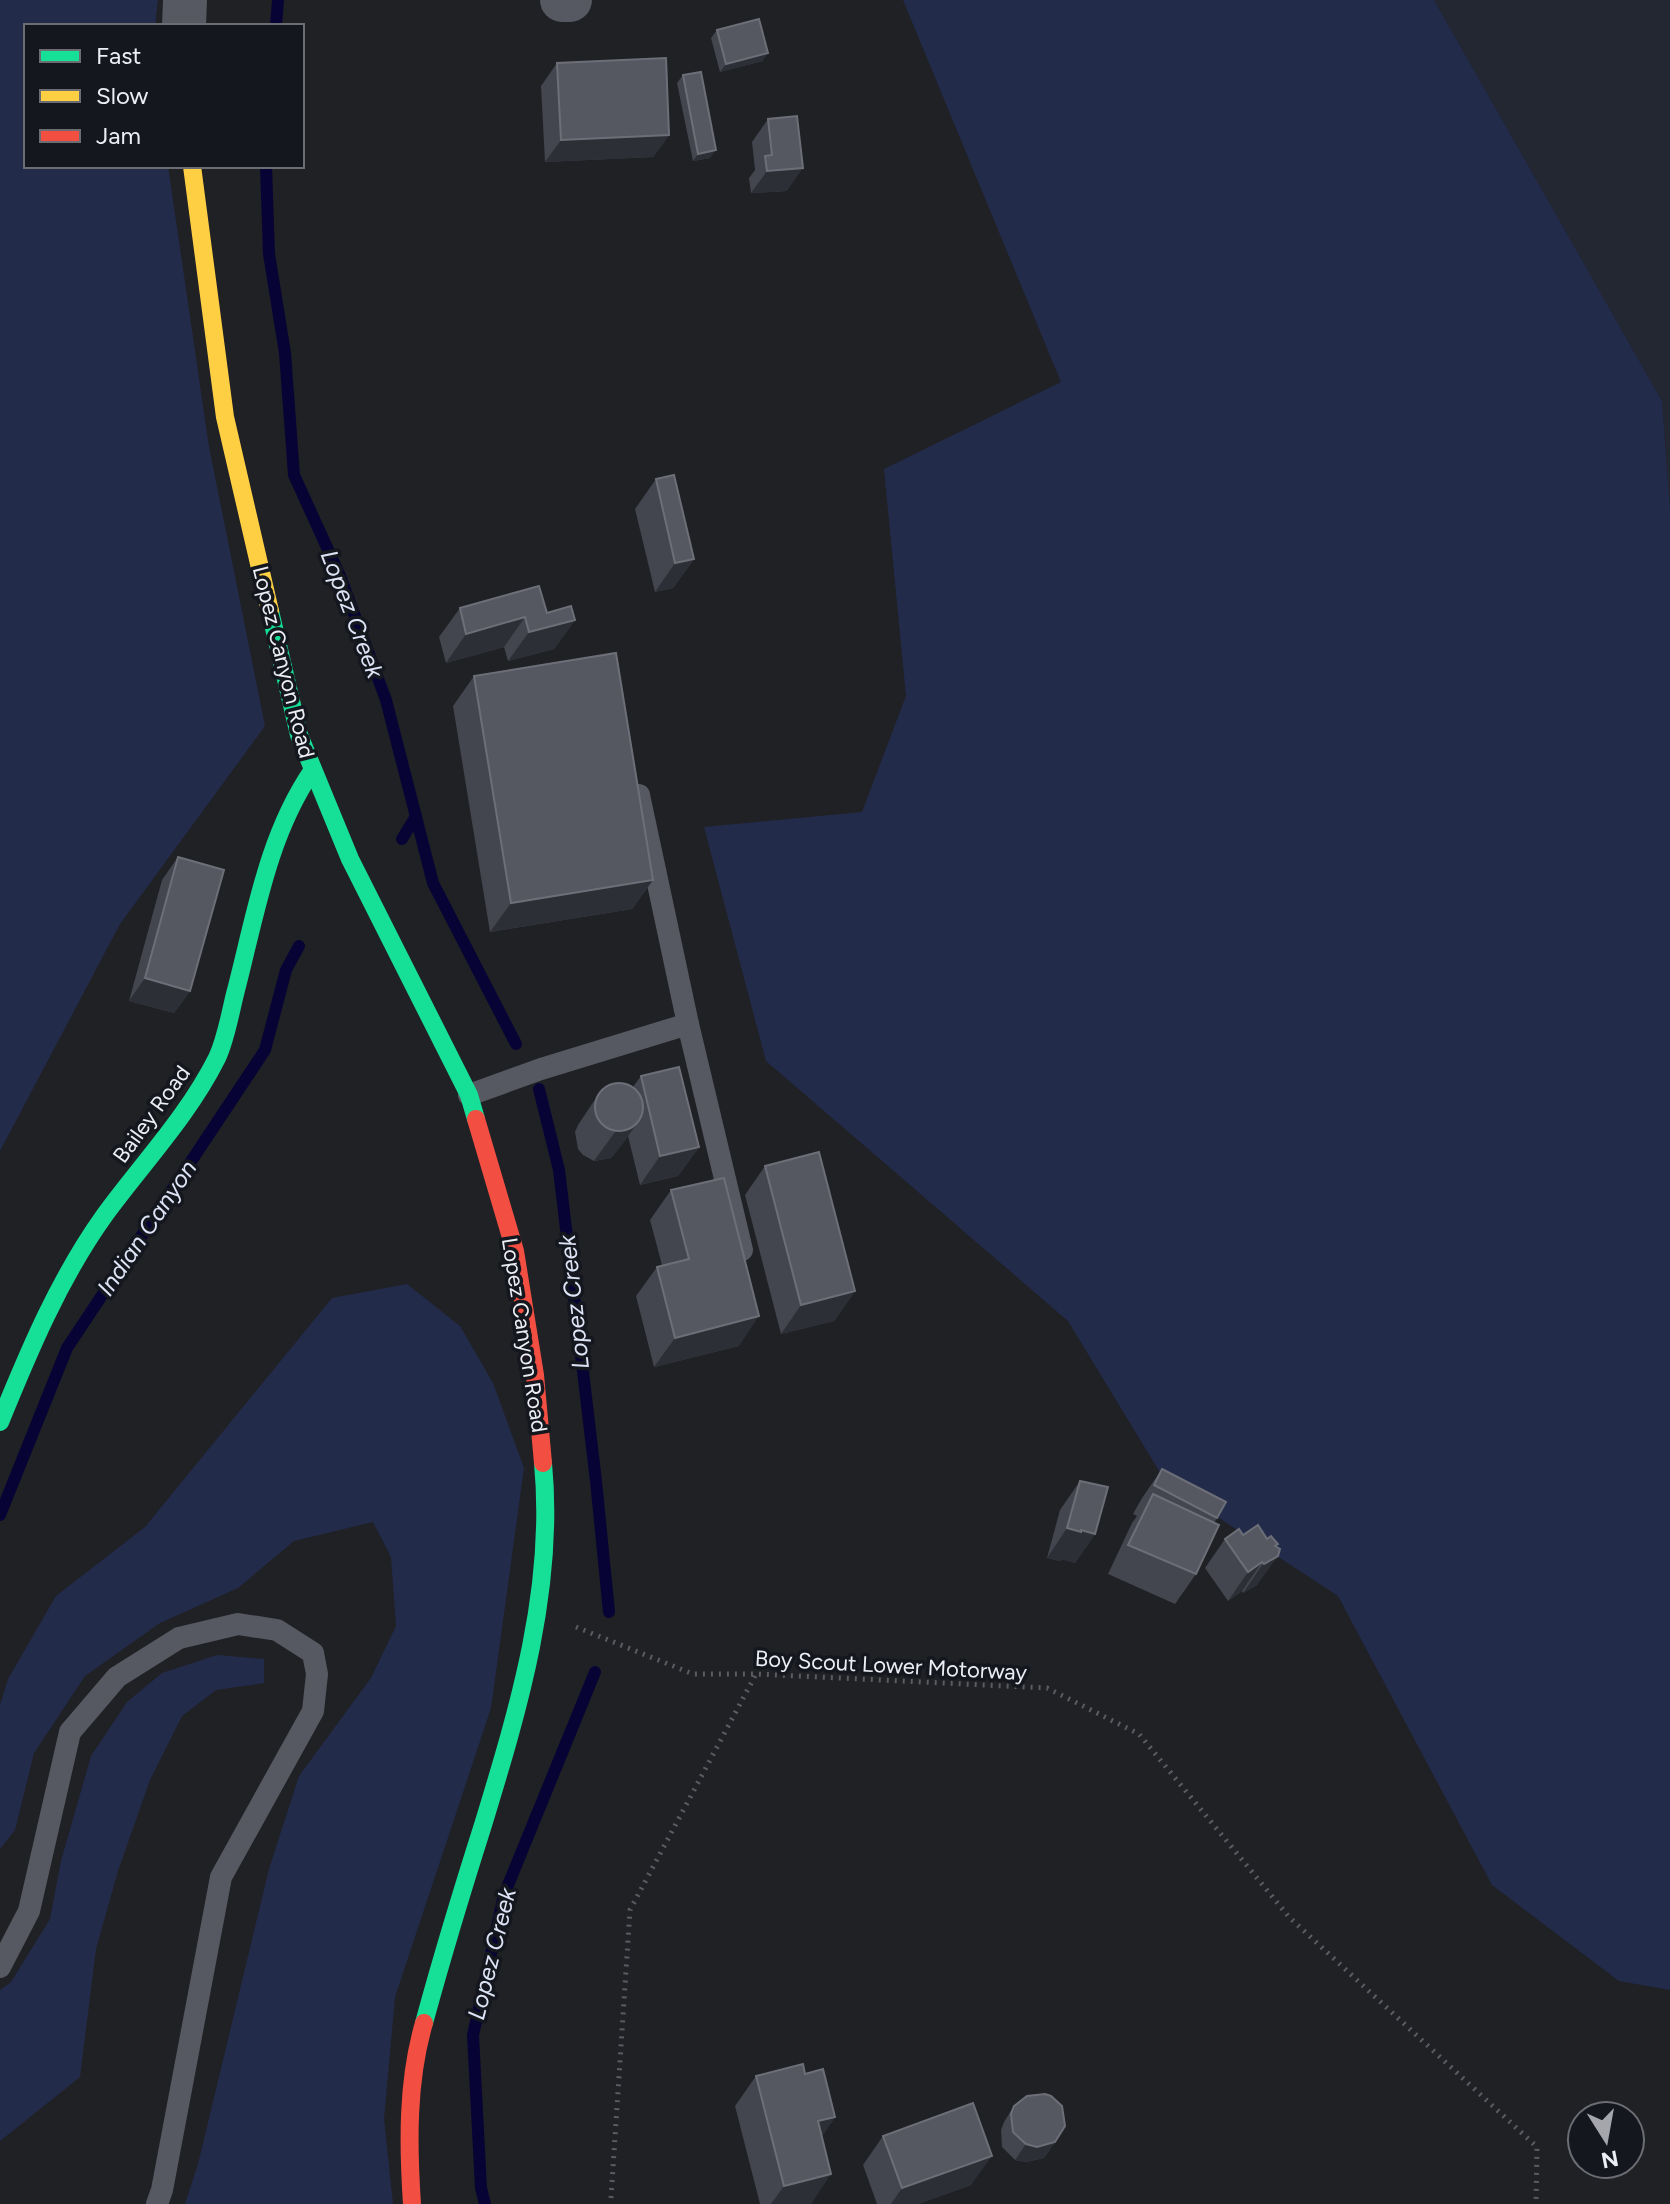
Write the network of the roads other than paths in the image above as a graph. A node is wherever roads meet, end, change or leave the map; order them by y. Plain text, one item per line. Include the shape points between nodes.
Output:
1 (185, 0) edge
2 (562, 0) edge
3 (570, 0) edge
4 (184, 24) edge
5 (192, 168) edge
6 (312, 771) junction
7 (639, 795) edge
8 (688, 1024) junction
9 (469, 1095) junction
10 (748, 1276) edge
11 (0, 1422) edge
12 (0, 1967) edge
13 (157, 2204) edge
14 (412, 2204) edge

1 - 4 street
2 - 3 street
5 - 6 street, Lopez Canyon Road via 225,417 289,699
6 - 9 street, Lopez Canyon Road via 350,859
6 - 11 street, Bailey Road via 277,835 219,1054 203,1087 89,1238 45,1313
7 - 8 lane
8 - 9 lane
8 - 10 lane
9 - 14 street, Lopez Canyon Road via 515,1251 535,1375 546,1493 545,1551 539,1613 511,1733 419,2040 408,2139
12 - 13 lane via 29,1911 70,1732 117,1677 179,1638 238,1624 277,1630 313,1653 313,1711 221,1877

